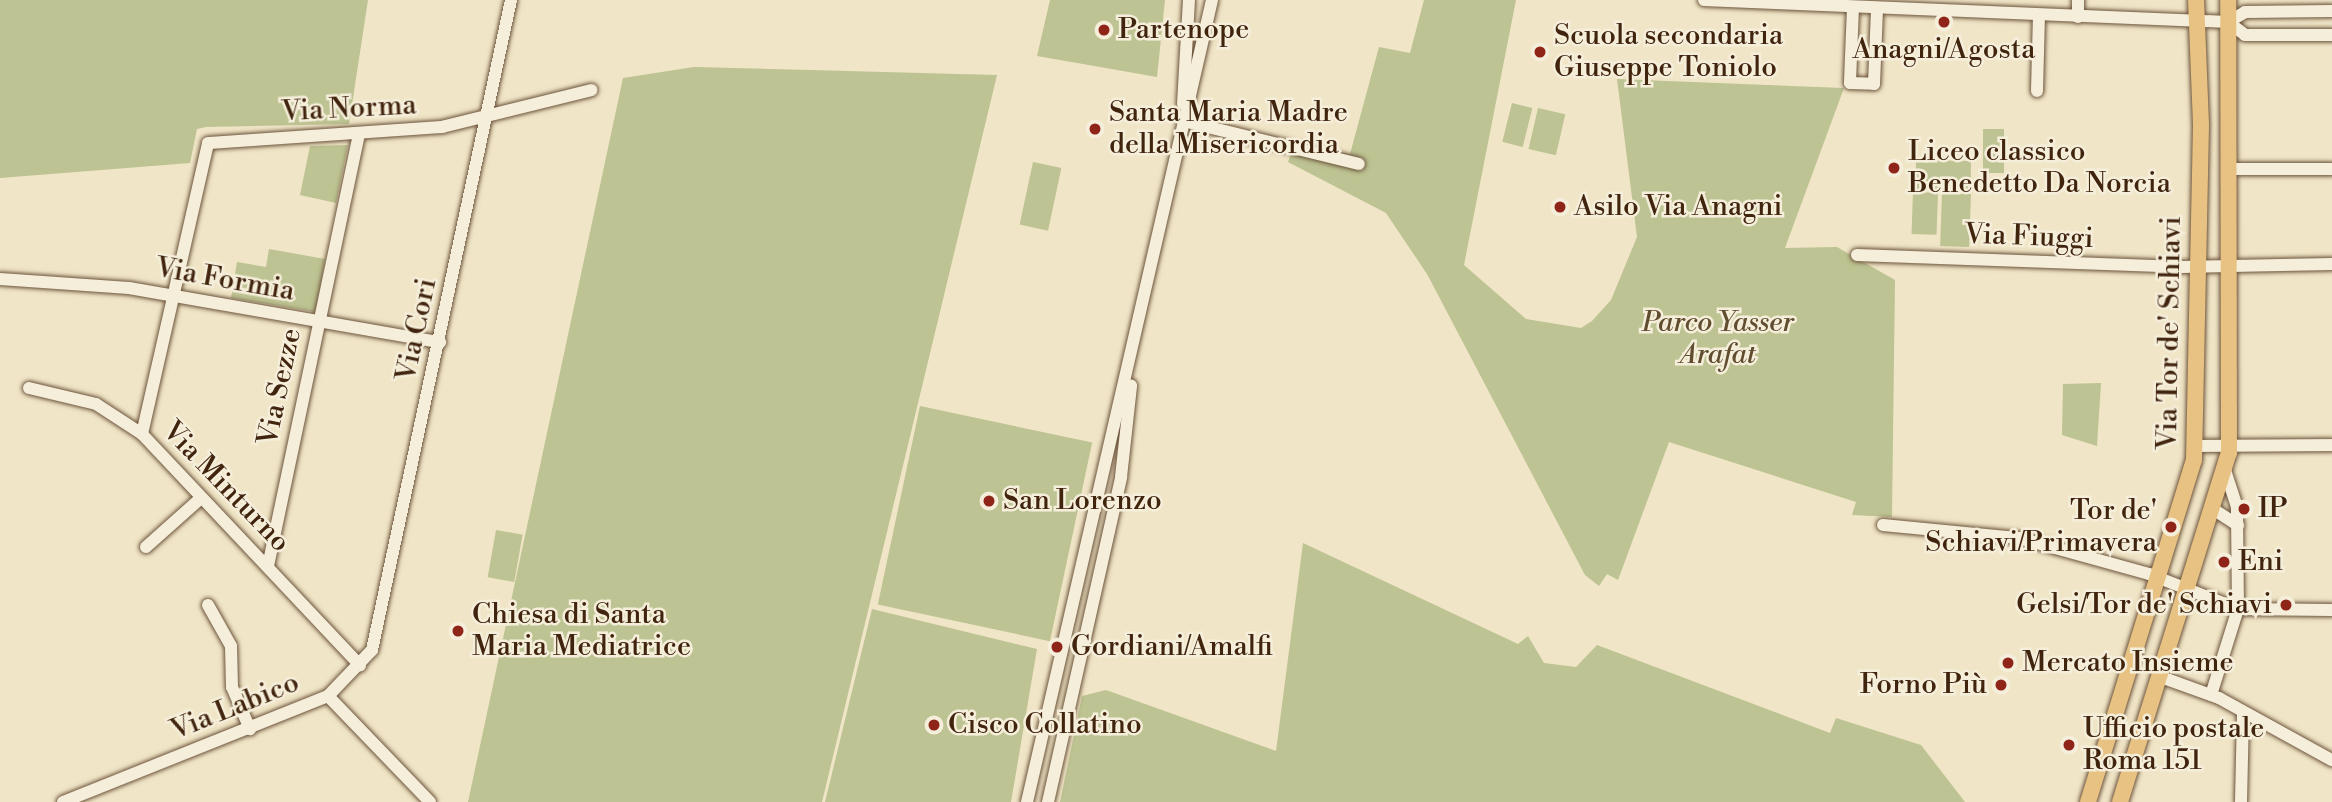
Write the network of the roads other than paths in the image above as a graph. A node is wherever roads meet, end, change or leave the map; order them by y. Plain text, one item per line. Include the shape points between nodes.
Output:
1 (511, 0) edge
2 (1182, 0) edge
3 (1189, 0) edge
4 (1212, 0) edge
5 (1704, 0) edge
6 (2078, 0) edge
7 (2196, 0) edge
8 (2228, 0) edge
9 (1820, 3) edge
10 (1912, 5) edge
11 (1853, 7) junction
12 (1877, 8) junction
13 (2332, 11) edge
14 (2039, 15) junction
15 (2078, 17) junction
16 (2197, 21) junction
17 (2228, 22) junction
18 (1185, 26) junction
19 (2332, 35) edge
20 (591, 90) dead end
21 (2037, 91) dead end
22 (487, 120) junction
23 (1184, 121) junction
24 (359, 136) junction
25 (1359, 164) dead end
26 (2230, 169) junction
27 (2332, 169) edge
28 (1857, 255) dead end
29 (2199, 263) junction
30 (2230, 264) junction
31 (2332, 264) edge
32 (0, 279) edge
33 (171, 296) junction
34 (319, 321) junction
35 (440, 342) junction
36 (1132, 365) junction
37 (29, 387) dead end
38 (142, 434) junction
39 (2332, 445) edge
40 (2196, 446) junction
41 (2229, 446) junction
42 (2225, 470) junction
43 (201, 498) junction
44 (2213, 509) junction
45 (1883, 525) dead end
46 (2238, 525) junction
47 (146, 547) dead end
48 (268, 566) junction
49 (2160, 580) junction
50 (2188, 593) junction
51 (208, 605) dead end
52 (2238, 609) junction
53 (2332, 610) edge
54 (360, 665) junction
55 (2161, 677) junction
56 (2211, 695) junction
57 (328, 696) junction
58 (2243, 712) junction
59 (250, 729) junction
60 (2332, 760) edge
61 (63, 802) edge
62 (430, 802) edge
63 (1027, 802) edge
64 (1048, 802) edge
65 (2088, 802) edge
66 (2120, 802) edge
67 (2241, 802) edge

1 - 22 street, Via Cori
2 - 18 street
3 - 18 street
4 - 23 street
5 - 9 street
6 - 15 street
7 - 16 main road, Via Tor de' Schiavi
8 - 17 main road, Via Tor de' Schiavi
9 - 11 street
10 - 12 street
10 - 14 street
11 - 12 street
11 - 12 street via 1850,83 1874,84
13 - 17 street via 2245,12
14 - 15 street
14 - 21 street
15 - 16 street
16 - 17 street
16 - 29 main road, Via Tor de' Schiavi
17 - 19 street via 2245,35
17 - 26 main road, Via Tor de' Schiavi
18 - 23 street
20 - 22 street, Via Norma
22 - 24 street, Via Norma
22 - 35 street, Via Cori
23 - 25 street
23 - 36 street
24 - 33 street, Via Norma via 214,141 203,149
24 - 34 street, Via Sezze
26 - 27 street
26 - 30 main road, Via Tor de' Schiavi
28 - 29 street, Via Fiuggi
29 - 30 street, Via Fiuggi
29 - 40 main road, Via Tor de' Schiavi
30 - 31 street, Via Fiuggi
30 - 41 main road, Via Tor de' Schiavi
32 - 33 street, Via Formia
33 - 34 street, Via Formia
33 - 38 street
34 - 35 street, Via Formia
34 - 48 street, Via Sezze
35 - 54 street, Via Cori via 372,650
36 - 63 street
36 - 64 street via 1121,477
37 - 38 street, Via Minturno via 96,404
38 - 43 street, Via Minturno
39 - 41 street
40 - 41 street
40 - 49 main road, Via Tor de' Schiavi
41 - 42 main road, Via Tor de' Schiavi
42 - 44 main road, Via Tor de' Schiavi
42 - 46 street, Via Tor de' Schiavi
43 - 47 street
43 - 48 street, Via Minturno
44 - 46 street
44 - 50 main road, Via Tor de' Schiavi
45 - 49 street via 2019,538
46 - 52 street, Via Tor de' Schiavi
48 - 54 street, Via Minturno
49 - 50 street
49 - 65 main road, Via Tor de' Schiavi
50 - 52 street
50 - 55 main road, Via Tor de' Schiavi
51 - 59 street via 231,646 231,684
52 - 53 street
52 - 56 street, Via Tor de' Schiavi
54 - 57 street, Via Cori
55 - 56 street
55 - 66 main road, Via Tor de' Schiavi
56 - 58 street
57 - 59 street, Via Labico
57 - 62 street, Via Labico
58 - 60 street
58 - 67 street
59 - 61 street, Via Labico

